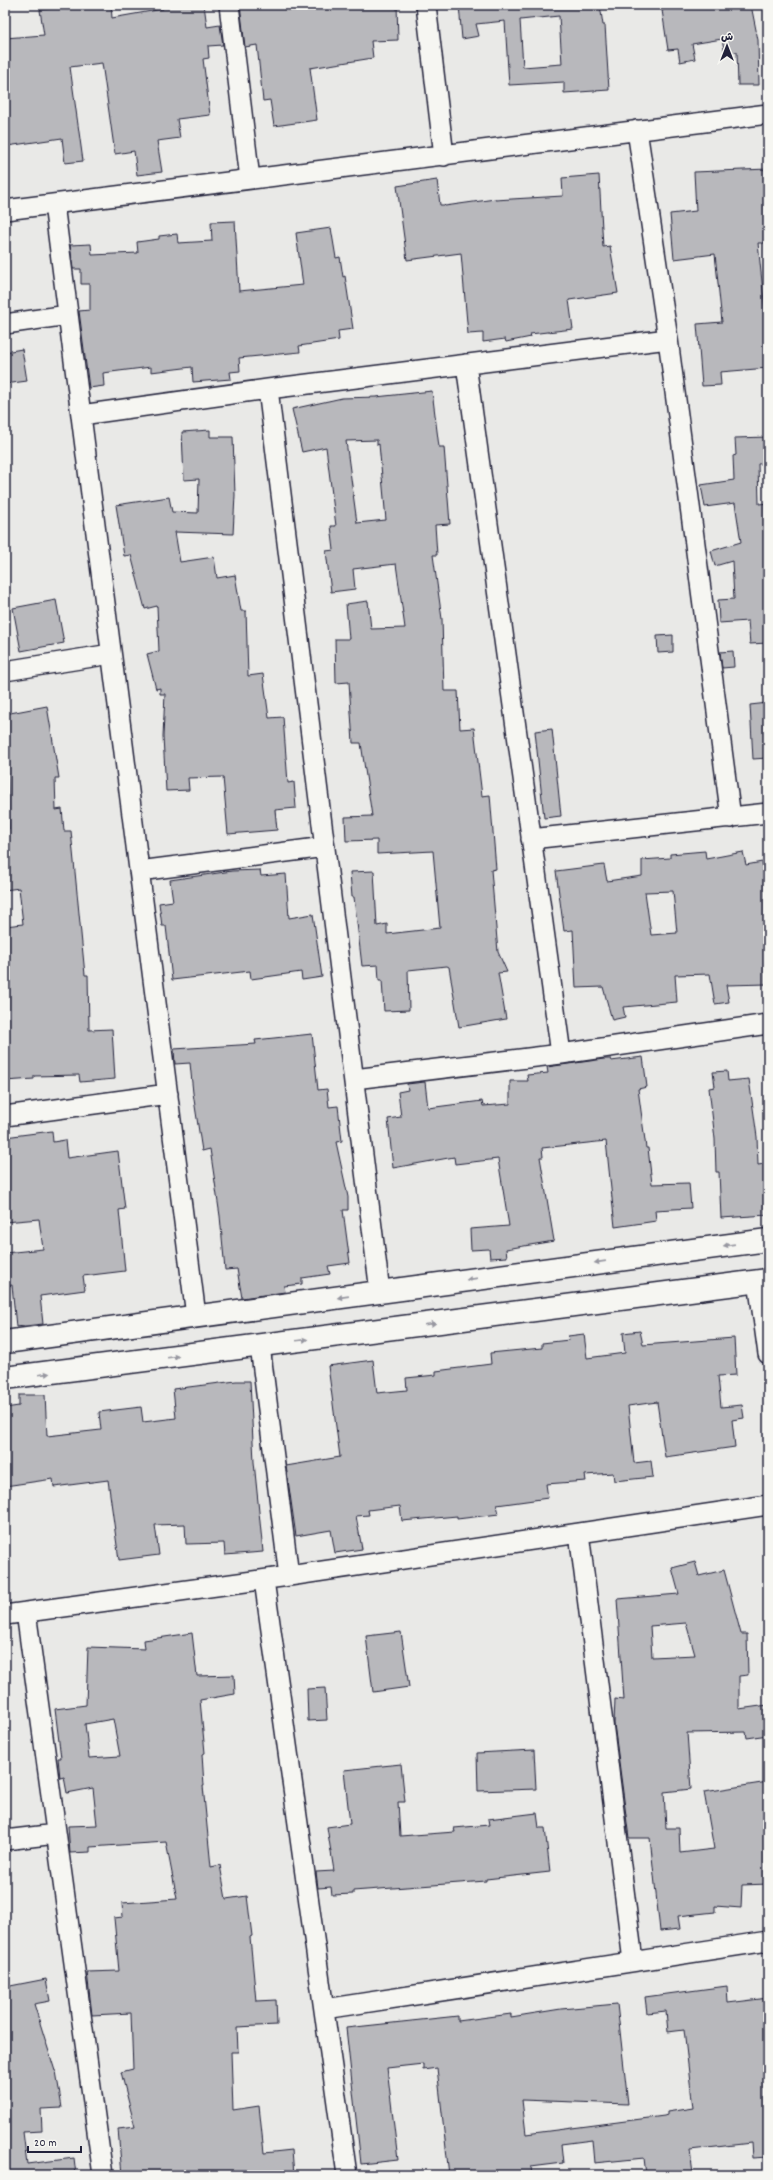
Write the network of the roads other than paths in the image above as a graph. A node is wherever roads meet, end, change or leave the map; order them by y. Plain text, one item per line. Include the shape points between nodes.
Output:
1 (230, 5) edge
2 (426, 5) edge
3 (768, 114) edge
4 (637, 130) junction
5 (444, 156) junction
6 (250, 179) junction
7 (54, 204) junction
8 (5, 210) edge
9 (68, 315) junction
10 (5, 324) edge
11 (668, 339) junction
12 (466, 364) junction
13 (268, 388) junction
14 (81, 415) junction
15 (111, 654) junction
16 (5, 671) edge
17 (768, 813) edge
18 (731, 818) junction
19 (531, 839) junction
20 (325, 847) junction
21 (139, 871) junction
22 (768, 1024) edge
23 (561, 1054) junction
24 (354, 1079) junction
25 (168, 1094) junction
26 (5, 1116) edge
27 (768, 1240) edge
28 (763, 1281) edge
29 (380, 1292) junction
30 (196, 1316) junction
31 (5, 1342) edge
32 (260, 1346) junction
33 (768, 1354) edge
34 (5, 1378) edge
35 (768, 1505) edge
36 (579, 1533) junction
37 (289, 1576) junction
38 (264, 1580) junction
39 (26, 1612) junction
40 (5, 1615) edge
41 (56, 1834) junction
42 (5, 1840) edge
43 (768, 1941) edge
44 (633, 1961) junction
45 (324, 2009) junction
46 (103, 2175) edge
47 (347, 2175) edge

1 - 6 street
2 - 5 street
3 - 4 street
4 - 5 street
4 - 11 street
5 - 6 street
6 - 7 street
7 - 8 street
7 - 9 street
9 - 10 street
9 - 14 street
11 - 12 street
11 - 18 street
12 - 13 street
12 - 19 street
13 - 14 street
13 - 20 street
14 - 15 street
15 - 16 street
15 - 21 street
17 - 18 street
18 - 19 street
19 - 23 street
20 - 21 street
20 - 24 street
21 - 25 street
22 - 23 street
23 - 24 street
24 - 29 street
25 - 26 street
25 - 30 street
27 -> 29 street
32 -> 28 street
28 - 33 street
29 -> 30 street
30 - 31 street
34 -> 32 street
32 - 37 street
35 - 36 street
36 - 37 street
36 - 44 street
37 - 38 street
38 - 39 street
38 - 45 street
39 - 40 street
39 - 41 street
41 - 42 street
41 - 46 street
43 - 44 street
44 - 45 street
45 - 47 street

